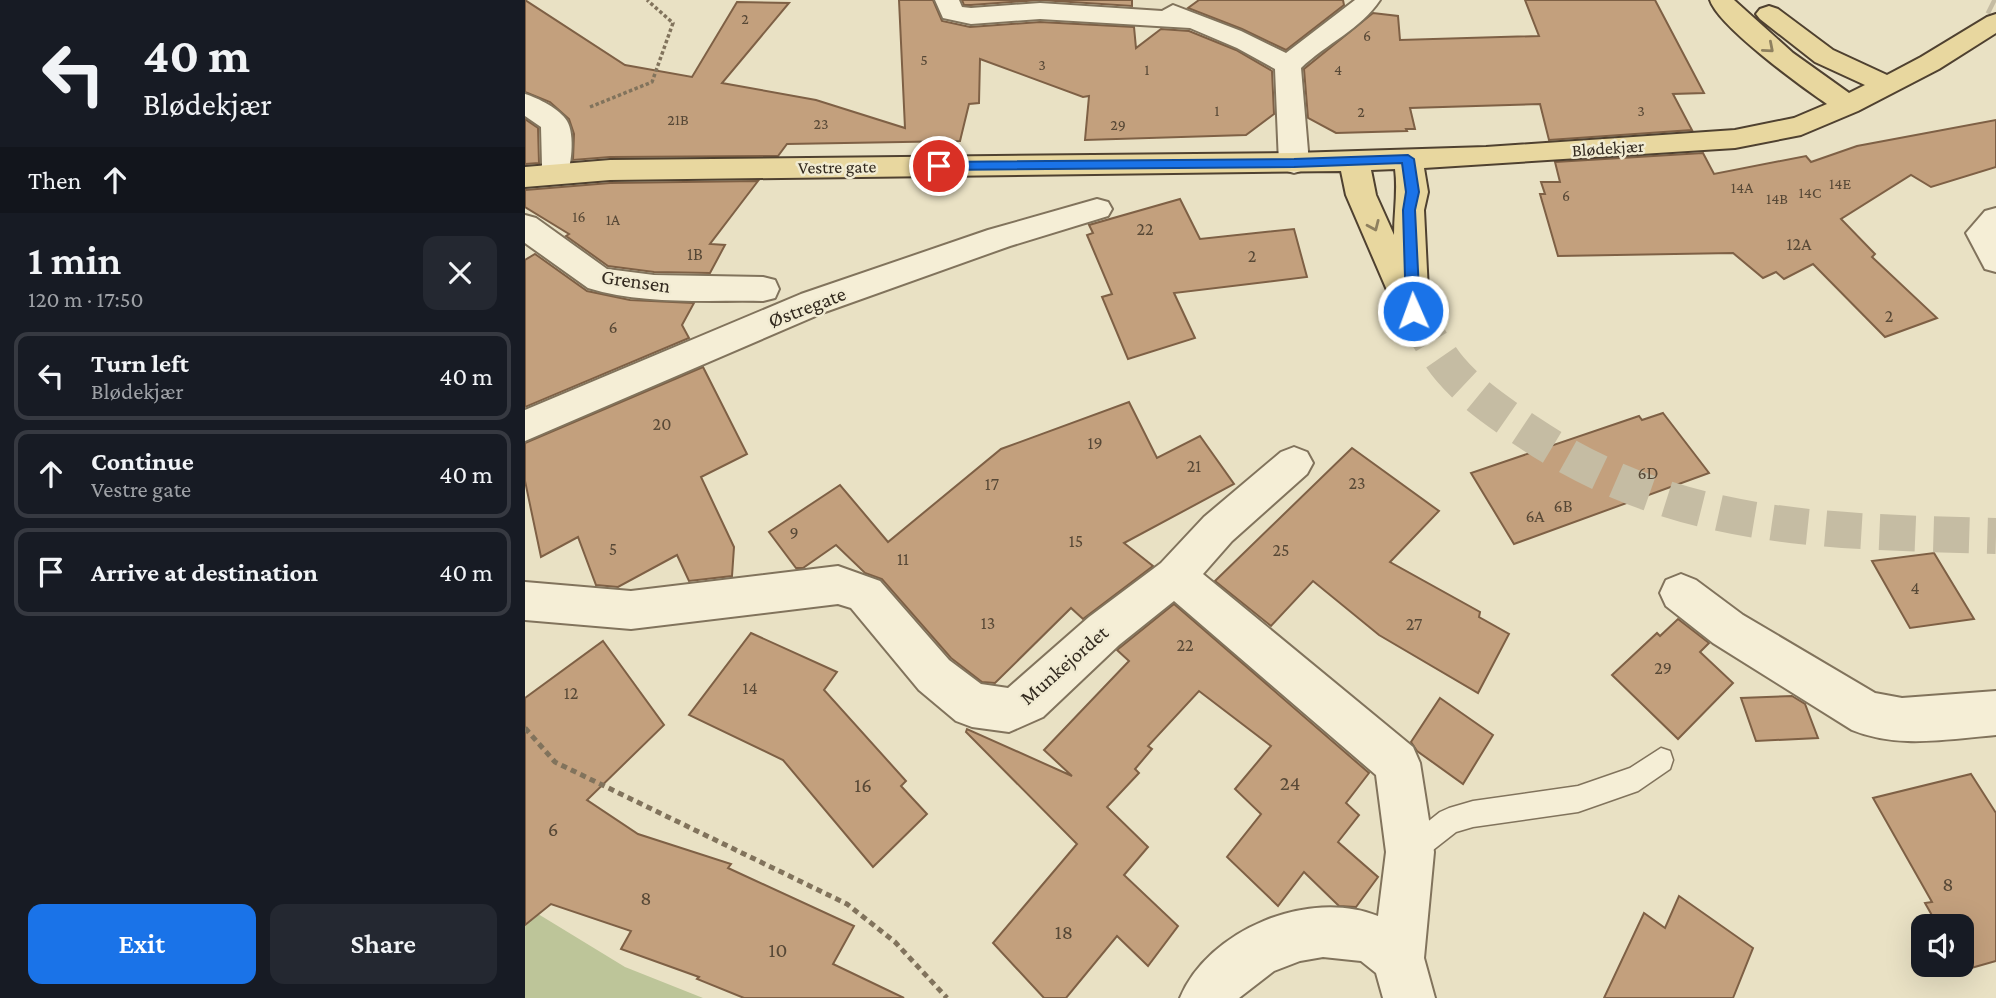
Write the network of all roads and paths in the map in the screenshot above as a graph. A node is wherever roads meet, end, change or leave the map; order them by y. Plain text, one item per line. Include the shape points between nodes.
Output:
1 (647, 0) edge
2 (947, 0) edge
3 (1130, 0) edge
4 (1368, 0) edge
5 (1722, 0) edge
6 (1757, 0) edge
7 (1196, 21) junction
8 (1996, 22) edge
9 (1288, 66) junction
10 (1887, 85) junction
11 (525, 103) edge
12 (1848, 105) junction
13 (581, 111) dead end
14 (1408, 159) junction
15 (1354, 161) junction
16 (1294, 163) junction
17 (1192, 164) joint
18 (539, 176) edge
19 (1097, 209) dead end
20 (1996, 219) edge
21 (530, 238) edge
22 (1996, 261) edge
23 (763, 289) dead end
24 (525, 426) edge
25 (1294, 463) dead end
26 (1175, 576) junction
27 (1681, 593) dead end
28 (525, 601) edge
29 (1996, 713) edge
30 (525, 728) edge
31 (1661, 760) dead end
32 (1410, 852) junction
33 (1404, 978) edge
34 (947, 998) edge
35 (1206, 998) edge

1 - 13 path via 673,23 652,82
2 - 7 street via 952,13 971,16 1039,11
3 - 7 street
4 - 9 street
5 -> 12 main road via 1770,49
6 - 10 main road via 1824,56
7 - 9 street via 1243,40
8 - 10 main road, Blødekjær
9 - 16 street
10 - 12 main road, Blødekjær
11 - 18 street via 555,124 557,165
12 - 14 main road, Blødekjær via 1801,126 1735,139
14 - 15 main road, Blødekjær
15 -> 14 main road via 1361,195 1413,311 1409,210 1413,192
15 - 16 main road, Blødekjær
16 - 17 main road, Blødekjær
17 - 18 main road, Vestre gate via 610,170
19 - 24 street, Østregate via 813,303
20 - 22 street via 1982,233
21 - 23 street, Grensen via 599,280 655,287
25 - 26 street, Munkejordet via 1217,529
26 - 28 street, Munkejordet via 1104,631 1027,702 1009,710 972,705 935,674 865,594 838,585 631,610
26 - 32 street via 1397,763
27 - 29 street via 1728,629 1868,713 1902,720
30 - 34 path via 555,762 847,904 895,942
31 - 32 lane via 1638,778 1578,799 1449,821
32 - 33 street
33 - 35 street via 1370,937 1338,930 1290,936 1246,958

